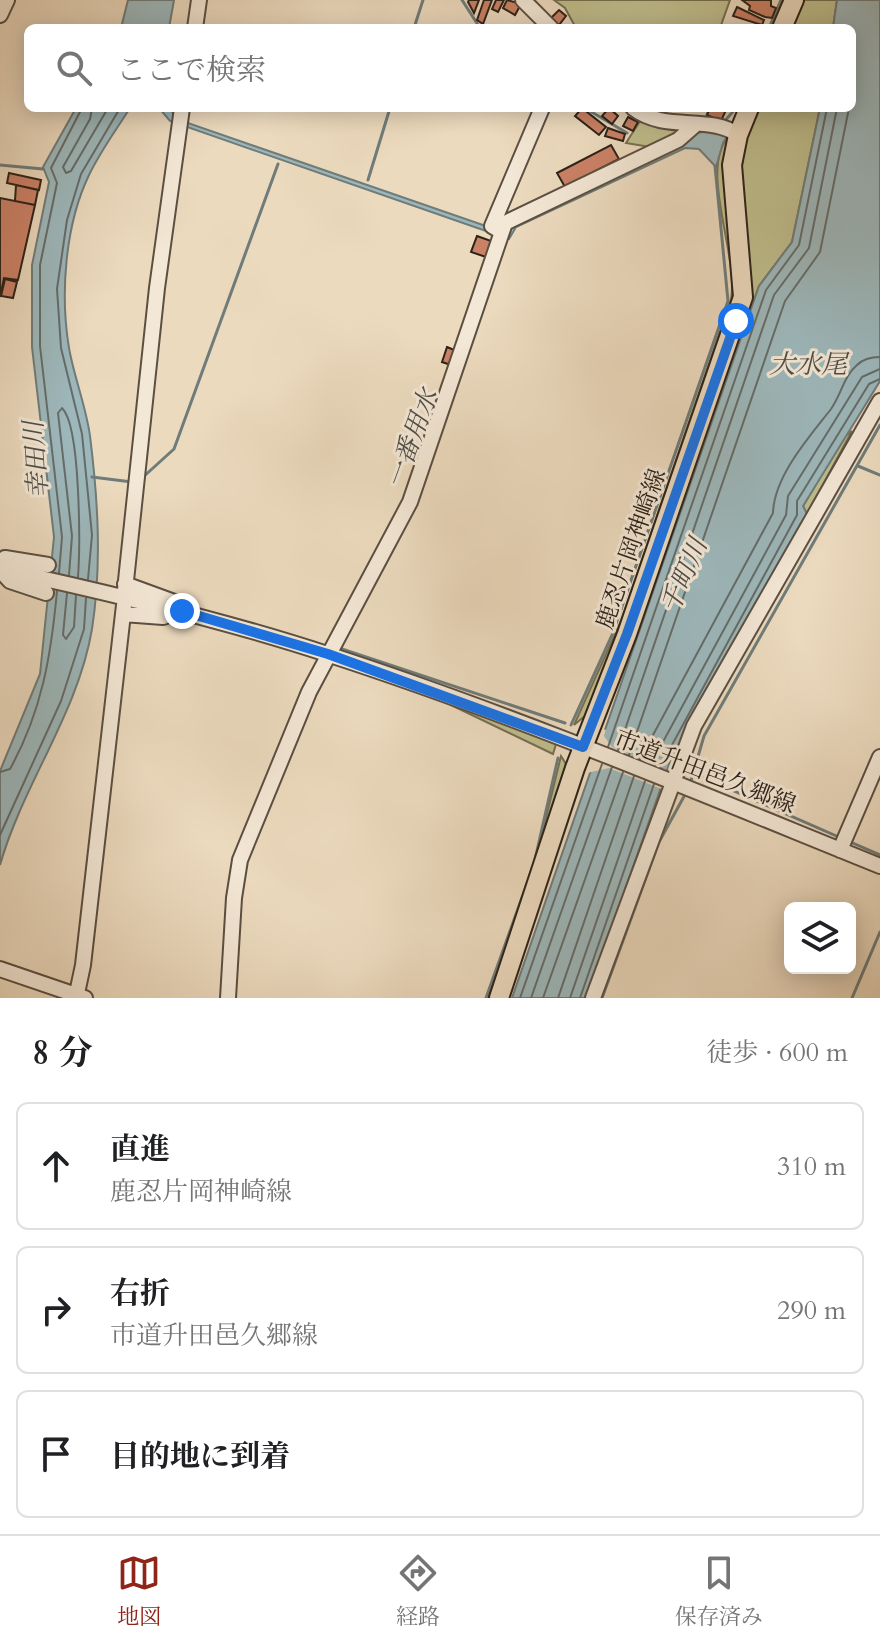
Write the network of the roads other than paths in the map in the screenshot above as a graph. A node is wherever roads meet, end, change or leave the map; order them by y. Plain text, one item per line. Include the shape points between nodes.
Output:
1 (7, 0) edge
2 (199, 0) edge
3 (523, 0) edge
4 (794, 0) edge
5 (0, 15) edge
6 (196, 24) edge
7 (547, 24) edge
8 (784, 24) edge
9 (540, 112) edge
10 (638, 112) edge
11 (746, 112) edge
12 (181, 118) edge
13 (694, 126) junction
14 (730, 130) junction
15 (501, 234) junction
16 (880, 401) edge
17 (0, 569) edge
18 (124, 598) junction
19 (182, 611) junction
20 (328, 654) junction
21 (588, 750) junction
22 (880, 757) edge
23 (674, 784) junction
24 (843, 843) junction
25 (880, 866) edge
26 (3, 970) edge
27 (79, 997) edge
28 (228, 998) edge
29 (499, 998) edge
30 (593, 998) edge

1 - 5 street
2 - 6 street
3 - 7 street
4 - 8 main road
9 - 15 street via 492,226
10 - 13 street
11 - 14 main road, 鹿忍片岡神崎線
12 - 18 street
13 - 14 street
13 - 15 street via 678,140 505,223
14 - 21 main road, 鹿忍片岡神崎線 via 743,297
15 - 20 street via 410,502
16 - 23 street via 694,726
17 - 19 street, 市道升田邑久郷線
18 - 19 street via 163,617
18 - 19 street via 176,600
18 - 27 street
19 - 20 street, 市道升田邑久郷線
20 - 21 street, 市道升田邑久郷線
20 - 28 street via 240,860
21 - 23 street, 市道升田邑久郷線
21 - 29 main road, 鹿忍片岡神崎線
22 - 24 street
23 - 24 street, 市道升田邑久郷線
23 - 30 street
24 - 25 street, 市道升田邑久郷線
26 - 27 street

